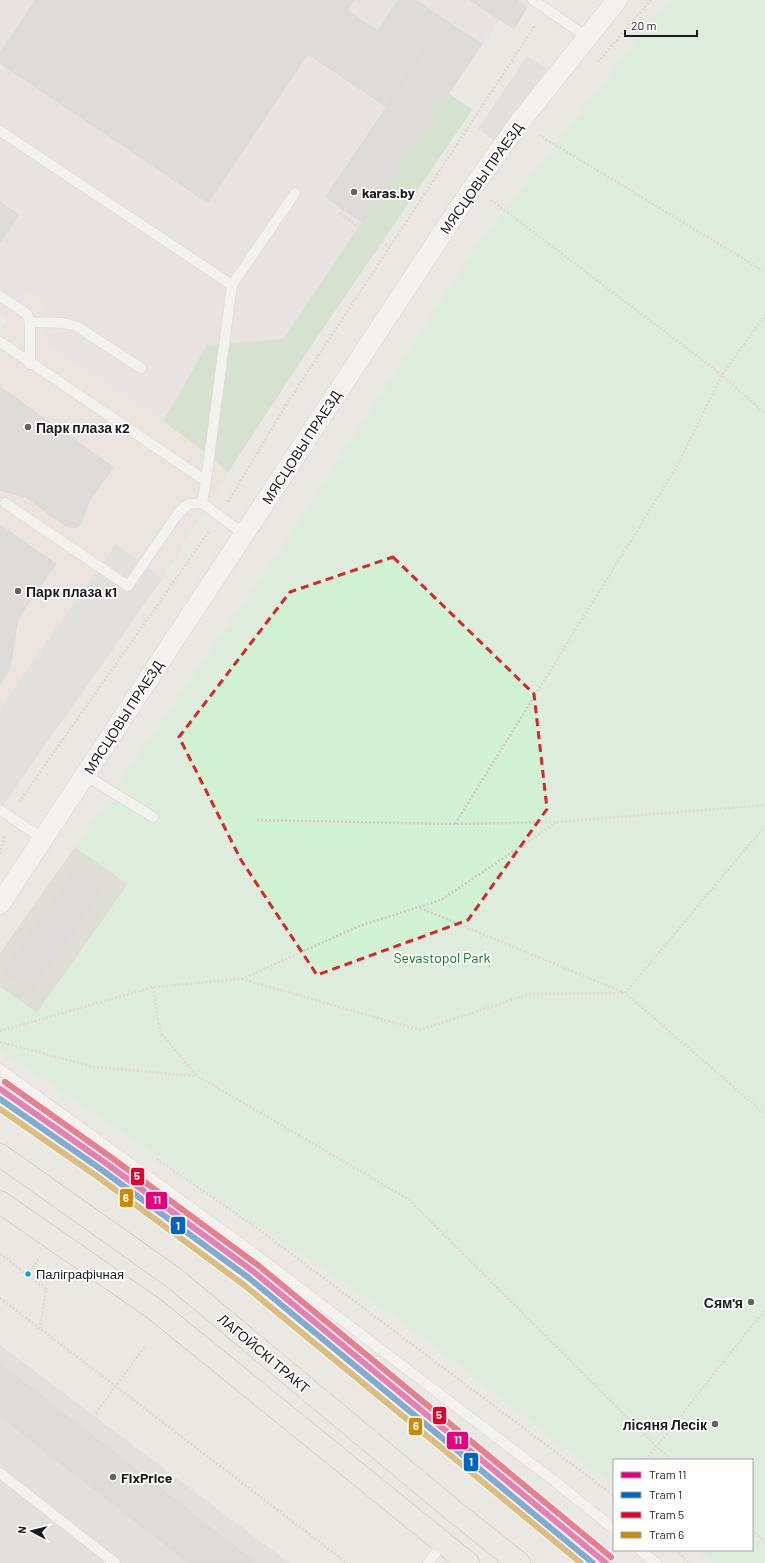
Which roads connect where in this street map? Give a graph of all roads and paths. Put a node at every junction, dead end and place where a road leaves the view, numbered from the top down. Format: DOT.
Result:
graph roads {
  1 [pos="533,0"];
  2 [pos="617,0"];
  3 [pos="546,9"];
  4 [pos="587,37"];
  5 [pos="519,123"];
  6 [pos="0,131"];
  7 [pos="471,190"];
  8 [pos="295,193"];
  9 [pos="343,209"];
  10 [pos="390,247"];
  11 [pos="765,272"];
  12 [pos="232,285"];
  13 [pos="0,296"];
  14 [pos="765,315"];
  15 [pos="30,322"];
  16 [pos="0,342"];
  17 [pos="30,364"];
  18 [pos="141,368"];
  19 [pos="722,375"];
  20 [pos="765,414"];
  21 [pos="206,481"];
  22 [pos="5,503"];
  23 [pos="202,503"];
  24 [pos="220,516"];
  25 [pos="244,534"];
  26 [pos="85,775"];
  27 [pos="765,805"];
  28 [pos="0,810"];
  29 [pos="10,816"];
  30 [pos="153,817"];
  31 [pos="257,820"];
  32 [pos="557,822"];
  33 [pos="456,824"];
  34 [pos="765,826"];
  35 [pos="43,839"];
  36 [pos="0,854"];
  37 [pos="0,904"];
  38 [pos="419,908"];
  39 [pos="242,979"];
  40 [pos="153,987"];
  41 [pos="625,993"];
  42 [pos="0,1031"];
  43 [pos="0,1042"];
  44 [pos="0,1069"];
  45 [pos="197,1076"];
  46 [pos="765,1114"];
  47 [pos="0,1155"];
  48 [pos="0,1202"];
  49 [pos="0,1254"];
  50 [pos="0,1298"];
  51 [pos="765,1309"];
  52 [pos="40,1329"];
  53 [pos="146,1345"];
  54 [pos="116,1387"];
  55 [pos="96,1413"];
  56 [pos="657,1447"];
  57 [pos="647,1459"];
  58 [pos="671,1459"];
  59 [pos="0,1473"];
  60 [pos="613,1528"];
  61 [pos="753,1531"];
  62 [pos="444,1542"];
  63 [pos="765,1542"];
  64 [pos="641,1551"];
  65 [pos="676,1551"];
  66 [pos="115,1563"];
  67 [pos="347,1563"];
  68 [pos="428,1563"];
  69 [pos="468,1563"];
  70 [pos="519,1563"];
  71 [pos="656,1563"];
  72 [pos="690,1563"];
  1 -- 3 [label="lane"];
  2 -- 4 [label="street, МЯСЦОВЫ ПРАЕЗД"];
  3 -- 4 [label="lane"];
  3 -- 10 [label="path"];
  4 -- 5 [label="street, МЯСЦОВЫ ПРАЕЗД"];
  5 -- 7 [label="street, МЯСЦОВЫ ПРАЕЗД"];
  5 -- 11 [label="path"];
  6 -- 12 [label="lane"];
  7 -- 19 [label="path"];
  7 -- 25 [label="street, МЯСЦОВЫ ПРАЕЗД"];
  8 -- 12 [label="lane"];
  9 -- 10 [label="path"];
  10 -- 24 [label="path"];
  12 -- 21 [label="lane"];
  13 -- 15 [label="lane"];
  14 -- 19 [label="path"];
  15 -- 17 [label="lane"];
  15 -- 18 [label="lane"];
  16 -- 17 [label="lane"];
  17 -- 21 [label="lane"];
  19 -- 20 [label="path"];
  19 -- 33 [label="path"];
  21 -- 23 [label="lane"];
  22 -- 23 [label="lane"];
  23 -- 24 [label="lane"];
  24 -- 25 [label="lane"];
  24 -- 29 [label="path"];
  25 -- 26 [label="street, МЯСЦОВЫ ПРАЕЗД"];
  26 -- 30 [label="lane"];
  26 -- 35 [label="street, МЯСЦОВЫ ПРАЕЗД"];
  27 -- 32 [label="path"];
  28 -- 29 [label="lane"];
  29 -- 35 [label="lane"];
  29 -- 36 [label="path"];
  31 -- 33 [label="path"];
  32 -- 33 [label="path"];
  32 -- 38 [label="path"];
  34 -- 41 [label="path"];
  35 -- 37 [label="street, МЯСЦОВЫ ПРАЕЗД"];
  38 -- 39 [label="path"];
  38 -- 41 [label="path"];
  39 -- 40 [label="path"];
  39 -- 41 [label="path"];
  40 -- 42 [label="path"];
  40 -- 45 [label="path"];
  41 -- 46 [label="path"];
  43 -- 45 [label="path"];
  44 -- 60 [label="lane"];
  45 -- 56 [label="path"];
  47 -- 70 [label="main road, ЛАГОЙСКІ ТРАКТ"];
  48 -- 62 [label="main road"];
  49 -- 52 [label="path"];
  50 -- 52 [label="path"];
  51 -- 56 [label="path"];
  52 -- 54 [label="path"];
  53 -- 54 [label="path"];
  54 -- 55 [label="path"];
  54 -- 67 [label="path"];
  56 -- 57 [label="path"];
  56 -- 58 [label="path"];
  59 -- 66 [label="lane"];
  61 -- 63 [label="path"];
  62 -- 68 [label="lane"];
  62 -- 69 [label="main road"];
  64 -- 71 [label="lane"];
  65 -- 72 [label="path"];
}
